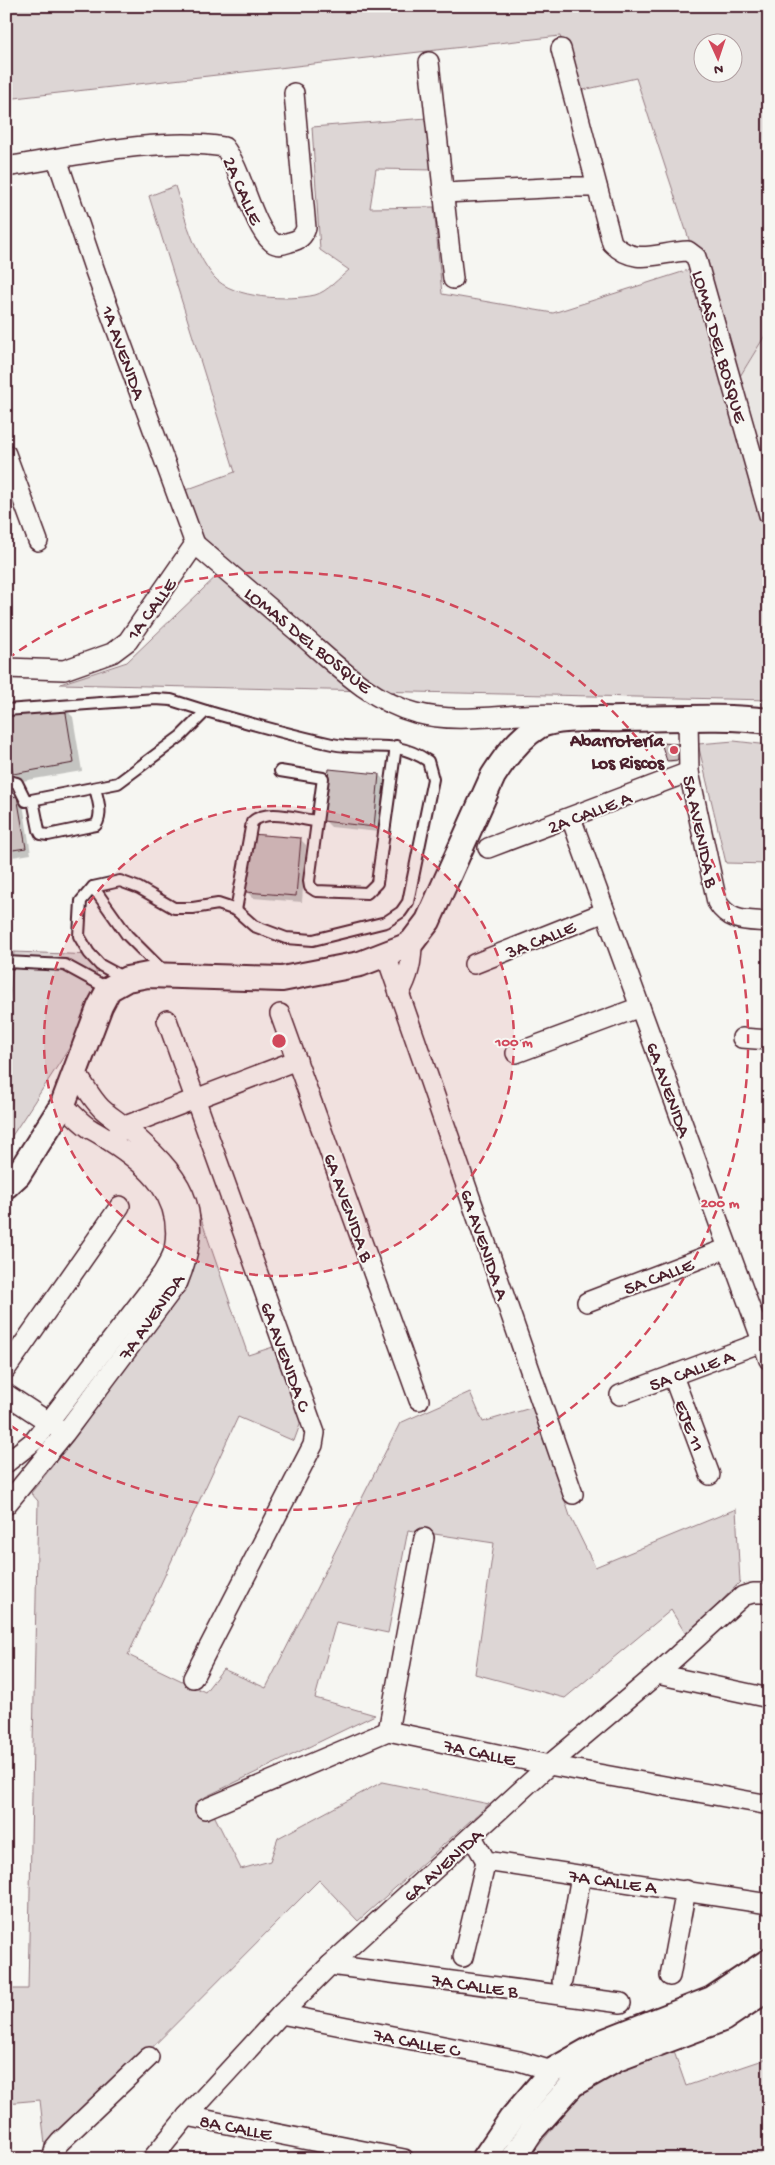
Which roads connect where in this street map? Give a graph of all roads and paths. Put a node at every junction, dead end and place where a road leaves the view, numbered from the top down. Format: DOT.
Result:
graph roads {
  1 [pos="561,49"];
  2 [pos="429,62"];
  3 [pos="294,93"];
  4 [pos="57,159"];
  5 [pos="6,167"];
  6 [pos="597,187"];
  7 [pos="444,193"];
  8 [pos="454,279"];
  9 [pos="6,454"];
  10 [pos="769,515"];
  11 [pos="38,541"];
  12 [pos="194,544"];
  13 [pos="6,668"];
  14 [pos="6,710"];
  15 [pos="206,711"];
  16 [pos="688,718"];
  17 [pos="612,720"];
  18 [pos="769,720"];
  19 [pos="396,746"];
  20 [pos="280,771"];
  21 [pos="689,772"];
  22 [pos="6,779"];
  23 [pos="96,788"];
  24 [pos="33,800"];
  25 [pos="571,818"];
  26 [pos="316,821"];
  27 [pos="488,848"];
  28 [pos="93,887"];
  29 [pos="236,910"];
  30 [pos="605,912"];
  31 [pos="769,922"];
  32 [pos="412,942"];
  33 [pos="386,955"];
  34 [pos="6,962"];
  35 [pos="474,964"];
  36 [pos="166,975"];
  37 [pos="118,984"];
  38 [pos="399,994"];
  39 [pos="640,1007"];
  40 [pos="280,1014"];
  41 [pos="167,1020"];
  42 [pos="742,1038"];
  43 [pos="769,1040"];
  44 [pos="516,1053"];
  45 [pos="297,1060"];
  46 [pos="76,1073"];
  47 [pos="194,1099"];
  48 [pos="63,1104"];
  49 [pos="125,1126"];
  50 [pos="109,1140"];
  51 [pos="6,1186"];
  52 [pos="120,1206"];
  53 [pos="728,1248"];
  54 [pos="587,1302"];
  55 [pos="129,1333"];
  56 [pos="762,1342"];
  57 [pos="769,1360"];
  58 [pos="6,1368"];
  59 [pos="673,1376"];
  60 [pos="6,1394"];
  61 [pos="620,1395"];
  62 [pos="419,1400"];
  63 [pos="49,1422"];
  64 [pos="65,1434"];
  65 [pos="6,1463"];
  66 [pos="710,1474"];
  67 [pos="573,1494"];
  68 [pos="6,1505"];
  69 [pos="424,1538"];
  70 [pos="761,1593"];
  71 [pos="657,1674"];
  72 [pos="193,1678"];
  73 [pos="769,1698"];
  74 [pos="388,1731"];
  75 [pos="549,1765"];
  76 [pos="769,1805"];
  77 [pos="205,1809"];
  78 [pos="472,1837"];
  79 [pos="486,1861"];
  80 [pos="581,1876"];
  81 [pos="686,1890"];
  82 [pos="769,1904"];
  83 [pos="463,1957"];
  84 [pos="768,1964"];
  85 [pos="330,1965"];
  86 [pos="670,1976"];
  87 [pos="562,1982"];
  88 [pos="769,1988"];
  89 [pos="620,2003"];
  90 [pos="281,2014"];
  91 [pos="149,2057"];
  92 [pos="552,2071"];
  93 [pos="186,2116"];
  94 [pos="52,2159"];
  95 [pos="152,2159"];
  96 [pos="404,2159"];
  97 [pos="484,2159"];
  98 [pos="513,2159"];
  1 -- 6 [label="street, LOMAS DEL BOSQUE"];
  2 -- 7 [label="street"];
  3 -- 4 [label="street, 2A CALLE"];
  4 -- 5 [label="street, 2A CALLE"];
  4 -- 12 [label="street, 1A AVENIDA"];
  6 -- 7 [label="street"];
  6 -- 10 [label="street, LOMAS DEL BOSQUE"];
  7 -- 8 [label="street"];
  9 -- 11 [label="street"];
  12 -- 13 [label="street, 1A CALLE"];
  12 -- 17 [label="street, LOMAS DEL BOSQUE"];
  14 -- 15 [label="lane"];
  15 -- 19 [label="lane"];
  15 -- 23 [label="lane"];
  16 -- 17 [label="street"];
  16 -- 18 [label="street"];
  16 -- 21 [label="street, 5A AVENIDA B"];
  17 -- 32 [label="street"];
  19 -- 26 [label="lane"];
  19 -- 29 [label="lane"];
  20 -- 26 [label="lane"];
  21 -- 25 [label="street, 2A CALLE A"];
  21 -- 31 [label="street, 5A AVENIDA B"];
  22 -- 24 [label="lane"];
  23 -- 24 [label="lane"];
  23 -- 24 [label="lane"];
  25 -- 27 [label="street, 2A CALLE A"];
  25 -- 30 [label="street, 6A AVENIDA"];
  26 -- 29 [label="lane"];
  28 -- 29 [label="lane"];
  28 -- 36 [label="lane"];
  28 -- 37 [label="lane"];
  30 -- 35 [label="street, 3A CALLE"];
  30 -- 39 [label="street, 6A AVENIDA"];
  32 -- 33 [label="street"];
  32 -- 38 [label="street"];
  33 -- 36 [label="street"];
  33 -- 38 [label="street, 6A AVENIDA A"];
  34 -- 37 [label="lane"];
  36 -- 37 [label="street"];
  37 -- 46 [label="street"];
  38 -- 67 [label="street, 6A AVENIDA A"];
  39 -- 44 [label="street"];
  39 -- 53 [label="street, 6A AVENIDA"];
  40 -- 45 [label="street, 6A AVENIDA B"];
  41 -- 47 [label="street, 6A AVENIDA C"];
  42 -- 43 [label="street"];
  45 -- 47 [label="street"];
  45 -- 62 [label="street, 6A AVENIDA B"];
  46 -- 48 [label="street"];
  46 -- 49 [label="street, 7A AVENIDA"];
  47 -- 49 [label="street"];
  47 -- 72 [label="street, 6A AVENIDA C"];
  48 -- 50 [label="street, 7A AVENIDA"];
  48 -- 51 [label="street"];
  49 -- 50 [label="street"];
  49 -- 55 [label="street, 7A AVENIDA"];
  50 -- 55 [label="street, 7A AVENIDA"];
  52 -- 58 [label="street"];
  53 -- 54 [label="street, 5A CALLE"];
  53 -- 56 [label="street, 6A AVENIDA"];
  55 -- 63 [label="street, 7A AVENIDA"];
  55 -- 64 [label="street, 7A AVENIDA"];
  56 -- 57 [label="street, 6A AVENIDA"];
  56 -- 59 [label="street, 5A CALLE A"];
  59 -- 61 [label="street, 5A CALLE A"];
  59 -- 66 [label="street, EJE 11"];
  60 -- 63 [label="street"];
  63 -- 64 [label="street"];
  63 -- 65 [label="street, 7A AVENIDA"];
  64 -- 68 [label="street, 7A AVENIDA"];
  69 -- 74 [label="street"];
  70 -- 71 [label="street, 6A AVENIDA"];
  71 -- 73 [label="street"];
  71 -- 75 [label="street, 6A AVENIDA"];
  74 -- 75 [label="street, 7A CALLE"];
  74 -- 77 [label="street"];
  75 -- 76 [label="street, 7A CALLE"];
  75 -- 78 [label="street, 6A AVENIDA"];
  78 -- 79 [label="street"];
  78 -- 85 [label="street, 6A AVENIDA"];
  79 -- 80 [label="street, 7A CALLE A"];
  79 -- 83 [label="street"];
  80 -- 81 [label="street, 7A CALLE A"];
  80 -- 87 [label="street"];
  81 -- 82 [label="street, 7A CALLE A"];
  81 -- 86 [label="street"];
  84 -- 92 [label="street"];
  85 -- 89 [label="street, 7A CALLE B"];
  85 -- 90 [label="street, 6A AVENIDA"];
  88 -- 98 [label="street"];
  90 -- 92 [label="street, 7A CALLE C"];
  90 -- 93 [label="street, 6A AVENIDA"];
  91 -- 94 [label="street"];
  92 -- 97 [label="street"];
  93 -- 95 [label="street, 6A AVENIDA"];
  93 -- 96 [label="street, 8A CALLE"];
}
